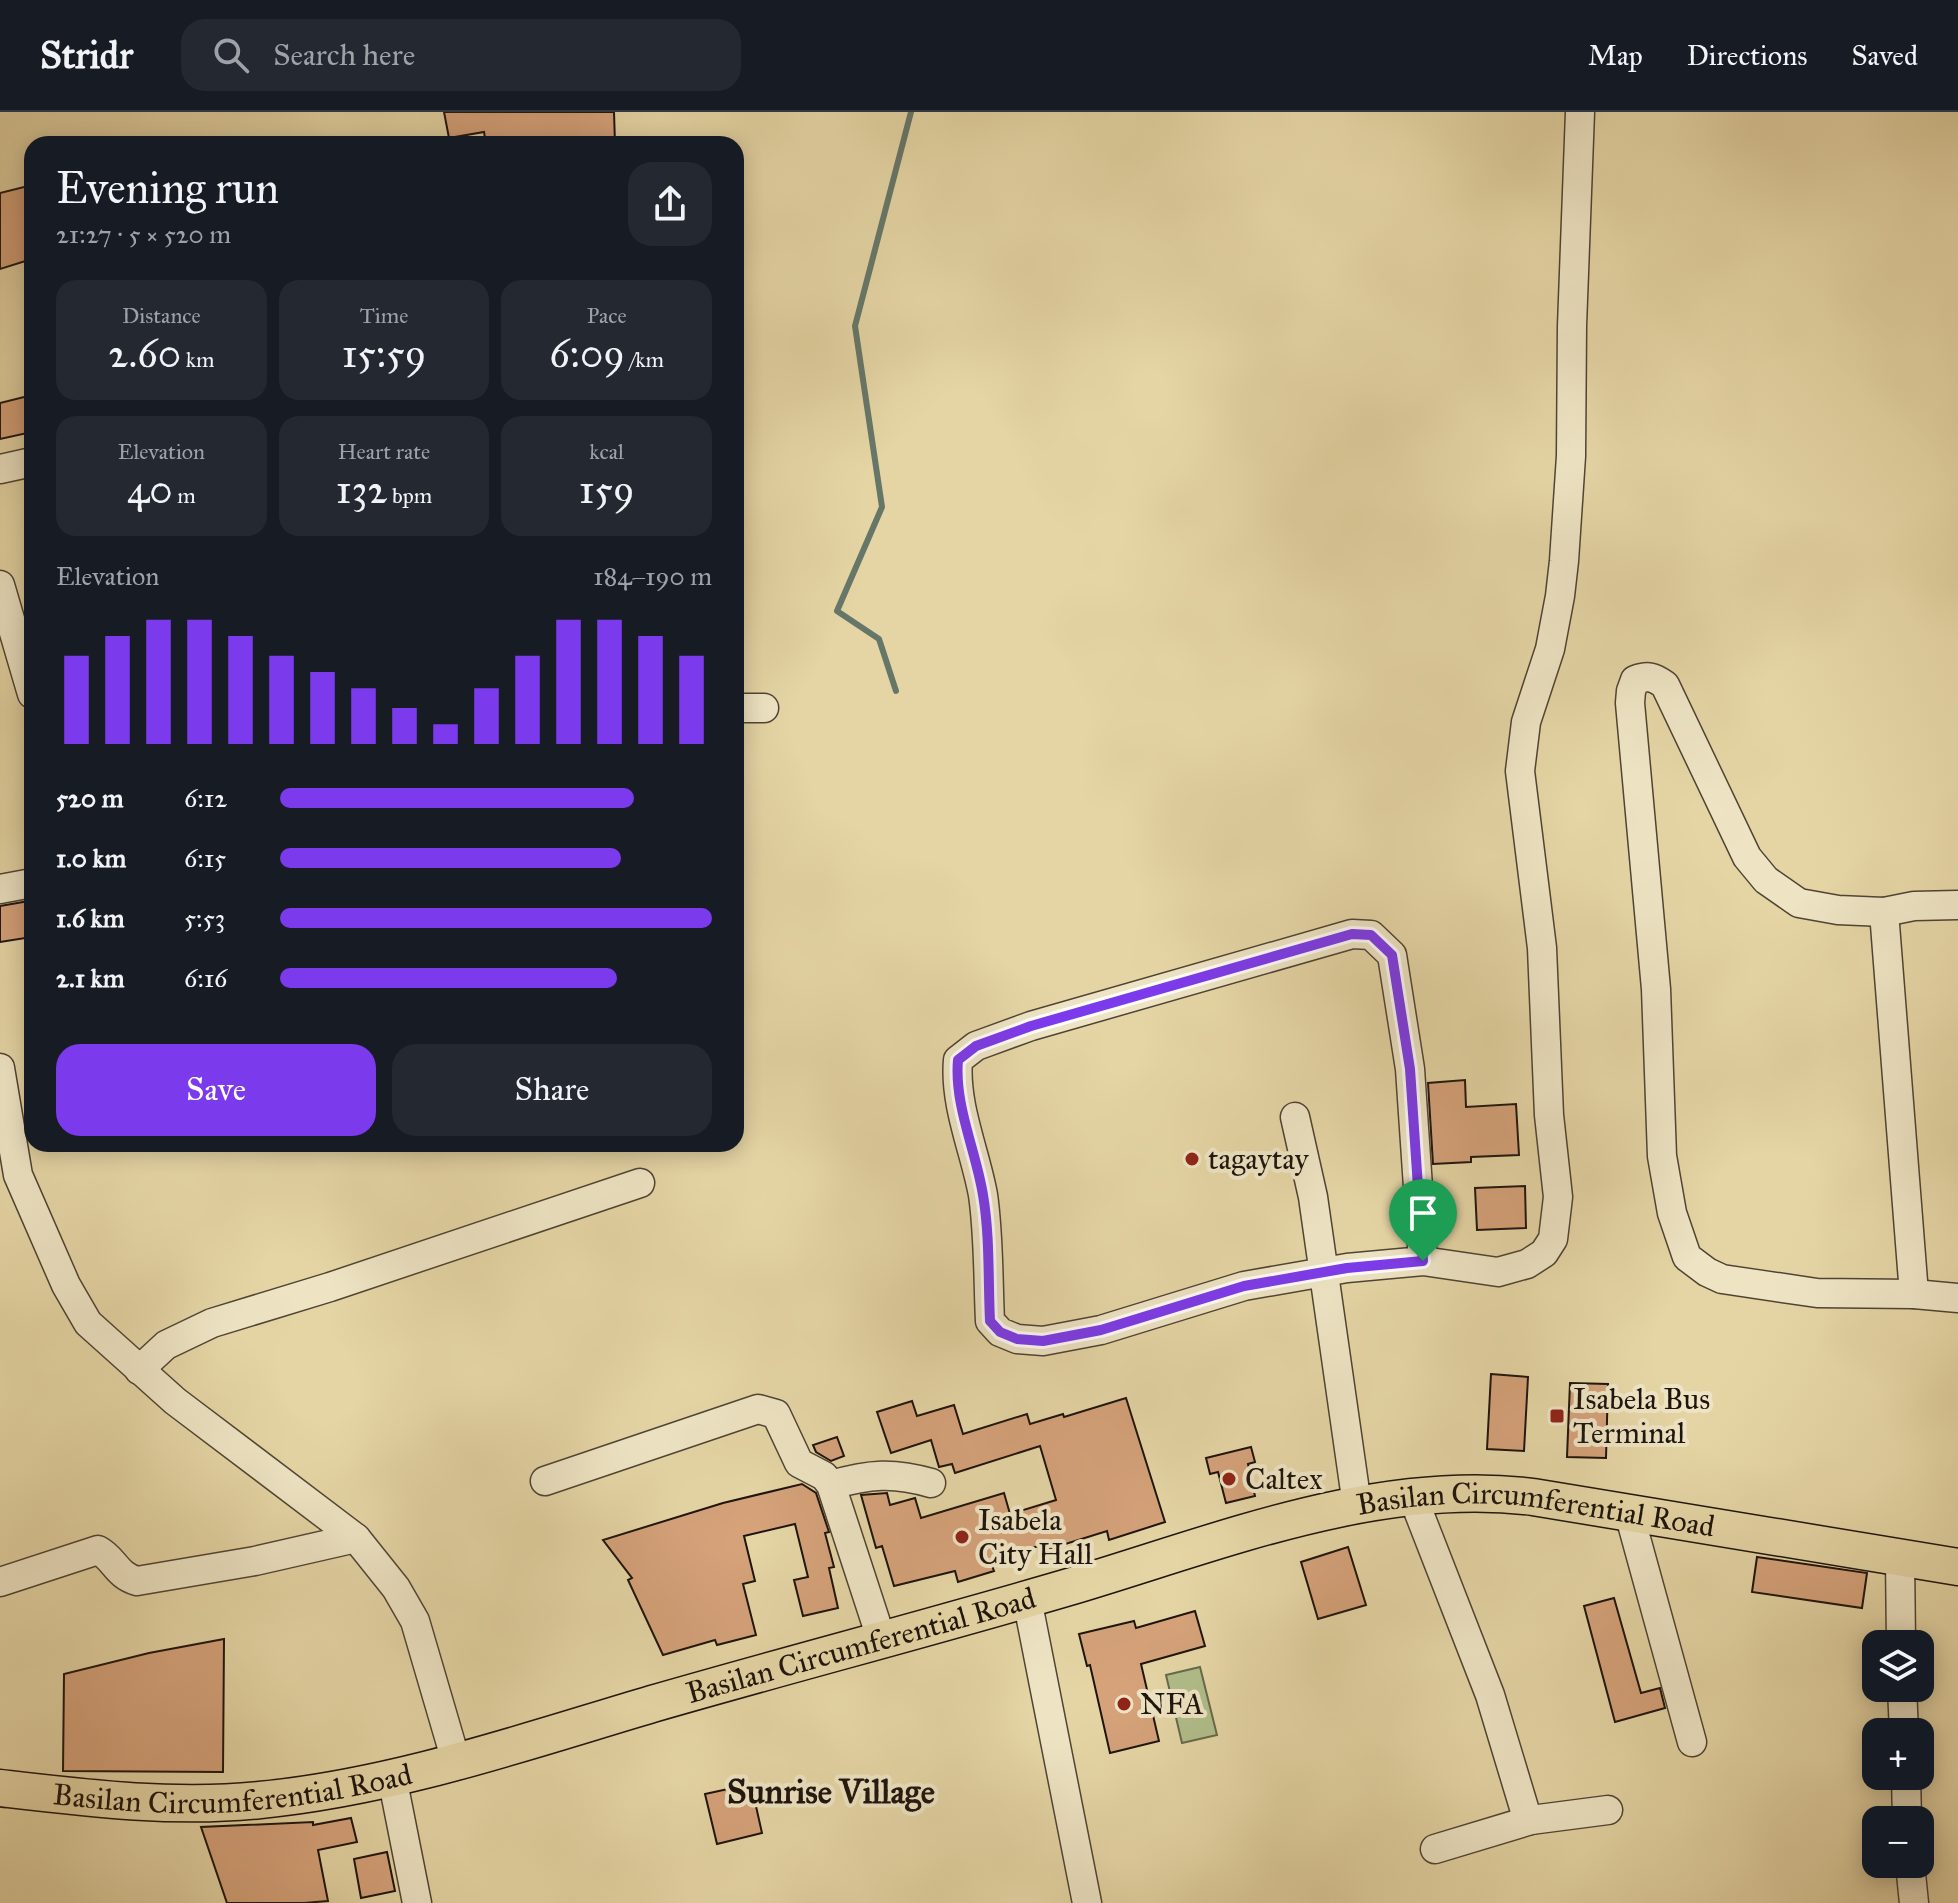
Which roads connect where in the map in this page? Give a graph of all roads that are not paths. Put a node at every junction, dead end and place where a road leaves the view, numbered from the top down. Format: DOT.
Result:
graph roads {
  1 [pos="1580,112"];
  2 [pos="24,464"];
  3 [pos="0,469"];
  4 [pos="0,585"];
  5 [pos="24,667"];
  6 [pos="24,884"];
  7 [pos="0,889"];
  8 [pos="1958,905"];
  9 [pos="1884,912"];
  10 [pos="0,1068"];
  11 [pos="1295,1117"];
  12 [pos="640,1183"];
  13 [pos="1423,1261"];
  14 [pos="1324,1273"];
  15 [pos="1914,1294"];
  16 [pos="1958,1298"];
  17 [pos="139,1370"];
  18 [pos="545,1481"];
  19 [pos="931,1483"];
  20 [pos="831,1485"];
  21 [pos="1412,1495"];
  22 [pos="1357,1505"];
  23 [pos="1629,1513"];
  24 [pos="356,1538"];
  25 [pos="1900,1557"];
  26 [pos="1958,1567"];
  27 [pos="0,1582"];
  28 [pos="1027,1599"];
  29 [pos="1901,1630"];
  30 [pos="881,1638"];
  31 [pos="1692,1742"];
  32 [pos="456,1761"];
  33 [pos="392,1777"];
  34 [pos="0,1788"];
  35 [pos="1608,1810"];
  36 [pos="1531,1820"];
  37 [pos="1435,1849"];
  38 [pos="1911,1878"];
  39 [pos="417,1903"];
  40 [pos="1087,1903"];
  41 [pos="1914,1903"];
  1 -- 13 [label="street"];
  2 -- 3 [label="street"];
  4 -- 5 [label="street"];
  6 -- 7 [label="street"];
  8 -- 9 [label="street"];
  9 -- 15 [label="street"];
  9 -- 15 [label="street"];
  10 -- 17 [label="street"];
  11 -- 14 [label="street"];
  12 -- 17 [label="street"];
  13 -- 14 [label="street"];
  13 -- 14 [label="street"];
  14 -- 22 [label="street"];
  15 -- 16 [label="street"];
  17 -- 24 [label="street"];
  18 -- 20 [label="street"];
  19 -- 20 [label="street"];
  20 -- 30 [label="street"];
  21 -- 22 [label="main road, Basilan Circumferential Road"];
  21 -- 23 [label="main road, Basilan Circumferential Road"];
  21 -- 36 [label="street"];
  22 -- 28 [label="main road, Basilan Circumferential Road"];
  23 -- 25 [label="main road, Basilan Circumferential Road"];
  23 -- 31 [label="street"];
  24 -- 27 [label="street"];
  24 -- 32 [label="street"];
  25 -- 26 [label="main road, Basilan Circumferential Road"];
  25 -- 29 [label="street"];
  28 -- 30 [label="main road, Basilan Circumferential Road"];
  28 -- 40 [label="street"];
  30 -- 32 [label="main road, Basilan Circumferential Road"];
  32 -- 33 [label="main road, Basilan Circumferential Road"];
  33 -- 34 [label="main road, Basilan Circumferential Road"];
  33 -- 39 [label="street"];
  35 -- 36 [label="street"];
  36 -- 37 [label="street"];
  38 -- 41 [label="street"];
}
